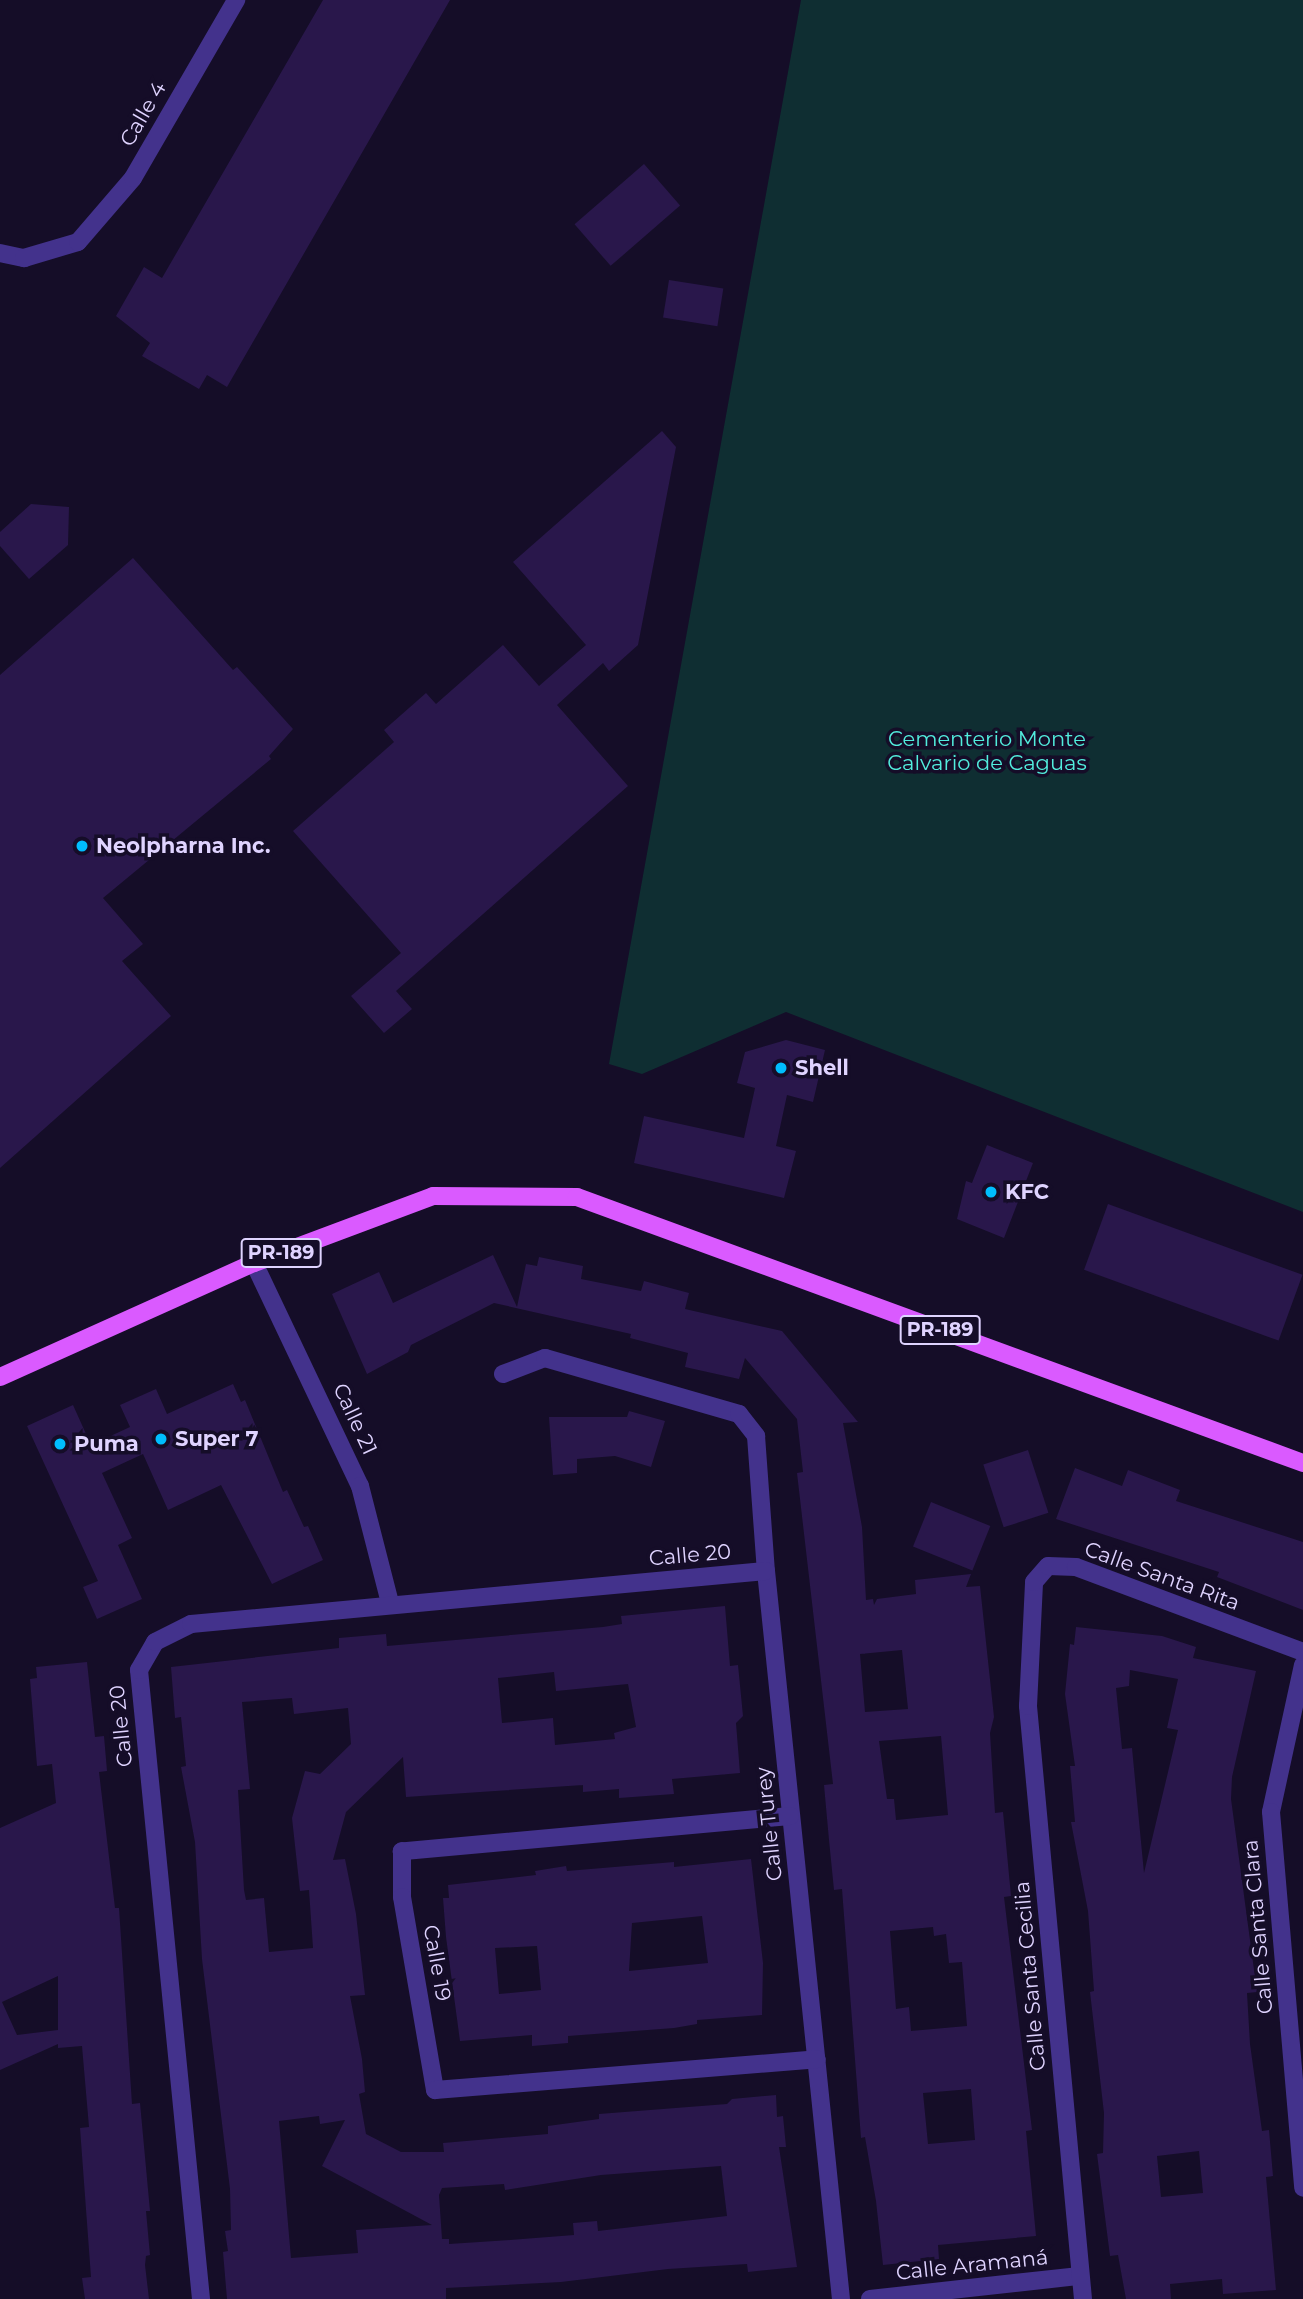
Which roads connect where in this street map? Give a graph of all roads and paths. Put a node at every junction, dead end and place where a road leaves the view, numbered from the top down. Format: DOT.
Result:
graph roads {
  1 [pos="236,0"];
  2 [pos="0,253"];
  3 [pos="254,1263"];
  4 [pos="503,1374"];
  5 [pos="0,1377"];
  6 [pos="1303,1463"];
  7 [pos="766,1571"];
  8 [pos="390,1603"];
  9 [pos="1031,1649"];
  10 [pos="1303,1652"];
  11 [pos="1303,1665"];
  12 [pos="790,1816"];
  13 [pos="817,2059"];
  14 [pos="1303,2188"];
  15 [pos="1080,2276"];
  16 [pos="201,2299"];
  17 [pos="841,2299"];
  18 [pos="870,2299"];
  19 [pos="1083,2299"];
  1 -- 2 [label="street, Calle 4"];
  3 -- 5 [label="main road, PR-189"];
  3 -- 6 [label="main road, PR-189"];
  3 -- 8 [label="street, Calle 21"];
  4 -- 7 [label="street, Calle Turey"];
  7 -- 8 [label="street, Calle 20"];
  7 -- 12 [label="street, Calle Turey"];
  8 -- 16 [label="street, Calle 20"];
  9 -- 10 [label="street, Calle Santa Rita"];
  9 -- 15 [label="street, Calle Santa Cecilia"];
  11 -- 14 [label="street, Calle Santa Clara"];
  12 -- 13 [label="street, Calle Turey"];
  12 -- 13 [label="street, Calle 19"];
  13 -- 17 [label="street, Calle Turey"];
  15 -- 18 [label="street, Calle Aramaná"];
  15 -- 19 [label="street, Calle Santa Cecilia"];
}
